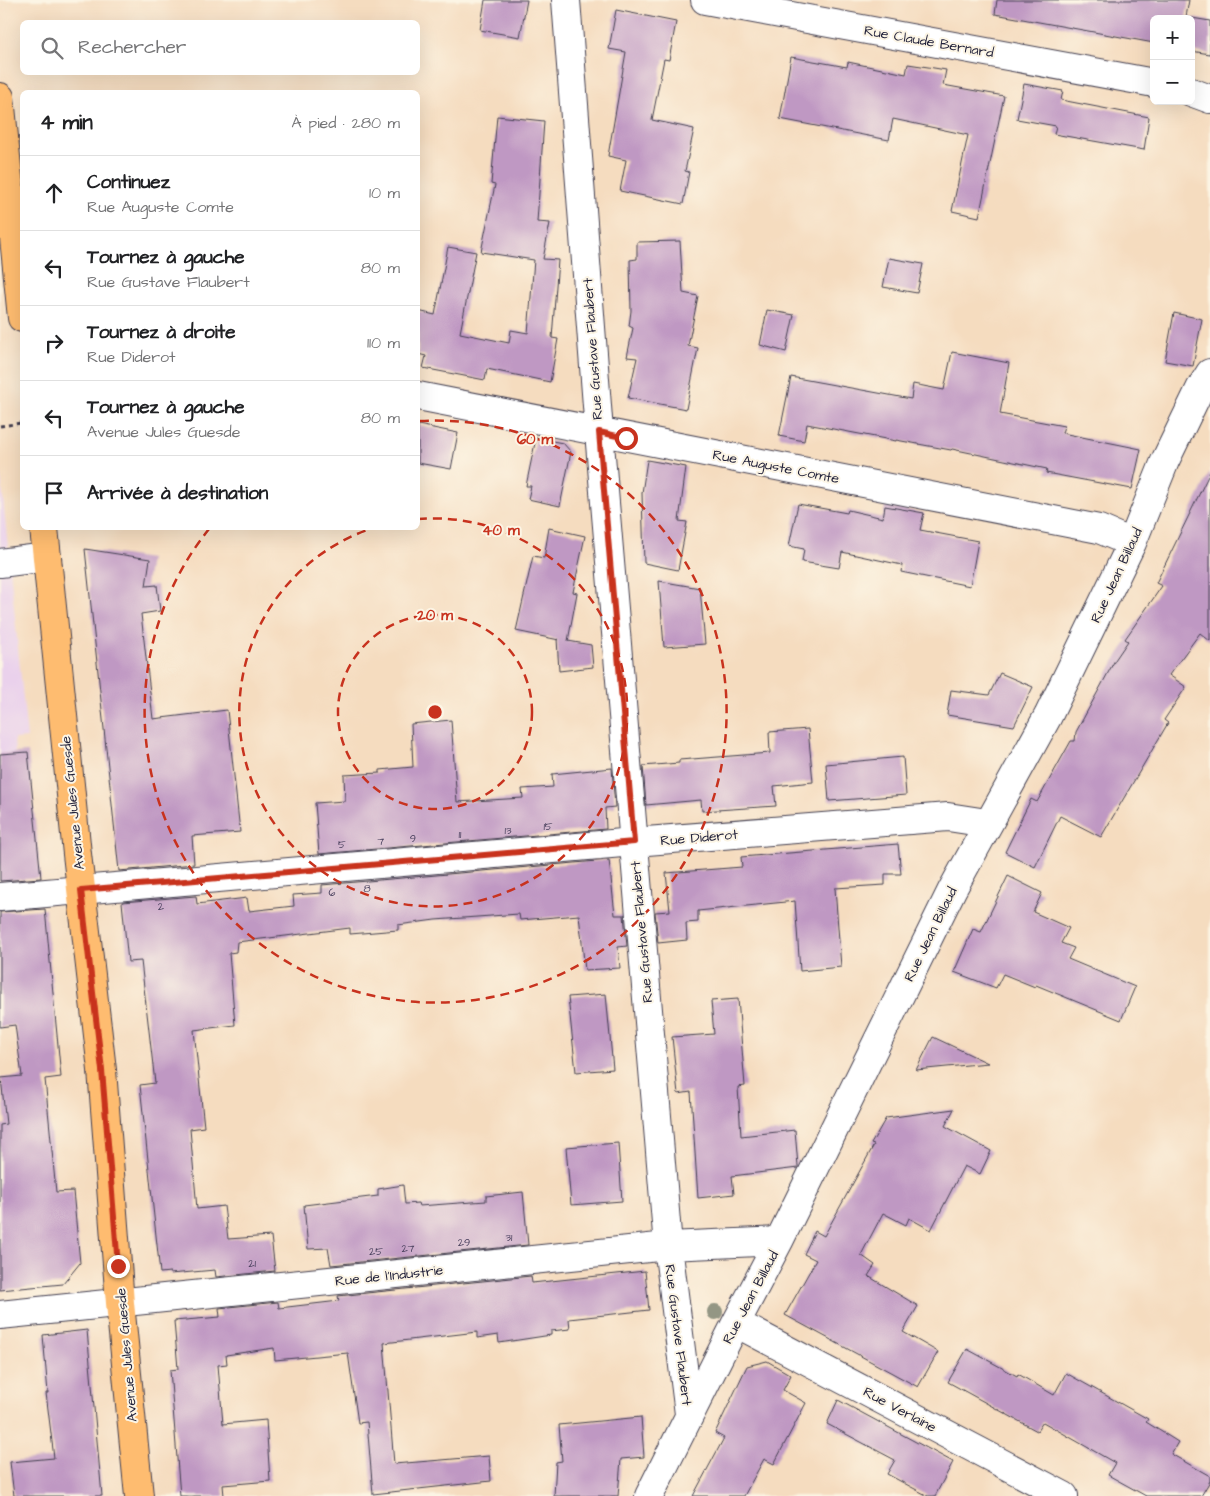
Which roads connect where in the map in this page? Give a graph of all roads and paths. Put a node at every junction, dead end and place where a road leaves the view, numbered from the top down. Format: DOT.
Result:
graph roads {
  1 [pos="566,0"];
  2 [pos="705,0"];
  3 [pos="1150,82"];
  4 [pos="1210,89"];
  5 [pos="1195,91"];
  6 [pos="1195,93"];
  7 [pos="0,97"];
  8 [pos="1210,99"];
  9 [pos="20,298"];
  10 [pos="1210,373"];
  11 [pos="420,396"];
  12 [pos="20,423"];
  13 [pos="0,426"];
  14 [pos="599,432"];
  15 [pos="44,530"];
  16 [pos="1132,543"];
  17 [pos="46,558"];
  18 [pos="0,563"];
  19 [pos="987,823"];
  20 [pos="634,842"];
  21 [pos="81,890"];
  22 [pos="0,897"];
  23 [pos="779,1241"];
  24 [pos="668,1246"];
  25 [pos="120,1303"];
  26 [pos="0,1315"];
  27 [pos="736,1323"];
  28 [pos="689,1414"];
  29 [pos="139,1496"];
  30 [pos="650,1496"];
  31 [pos="1064,1496"];
  1 -- 14 [label="street, Rue Gustave Flaubert"];
  2 -- 3 [label="street, Rue Claude Bernard"];
  4 -- 5 [label="street"];
  6 -- 8 [label="street"];
  7 -- 9 [label="main road"];
  10 -- 16 [label="street, Rue Jean Billaud"];
  11 -- 14 [label="street, Rue Auguste Comte"];
  12 -- 13 [label="path"];
  14 -- 16 [label="street, Rue Auguste Comte"];
  14 -- 20 [label="street, Rue Gustave Flaubert"];
  15 -- 17 [label="main road, Avenue Jules Guesde"];
  16 -- 19 [label="street, Rue Jean Billaud"];
  17 -- 18 [label="street"];
  17 -- 21 [label="main road, Avenue Jules Guesde"];
  19 -- 20 [label="street, Rue Diderot"];
  19 -- 23 [label="street, Rue Jean Billaud"];
  20 -- 21 [label="street, Rue Diderot"];
  20 -- 24 [label="street, Rue Gustave Flaubert"];
  21 -- 22 [label="street, Rue Diderot"];
  21 -- 25 [label="main road, Avenue Jules Guesde"];
  23 -- 24 [label="street, Rue de l'Industrie"];
  23 -- 27 [label="street, Rue Jean Billaud"];
  24 -- 25 [label="street, Rue de l'Industrie"];
  24 -- 28 [label="street, Rue Gustave Flaubert"];
  25 -- 26 [label="street, Rue de l'Industrie"];
  25 -- 29 [label="main road, Avenue Jules Guesde"];
  27 -- 28 [label="street, Rue Jean Billaud"];
  27 -- 31 [label="street, Rue Verlaine"];
  28 -- 30 [label="street, Rue Jean Billaud"];
}
